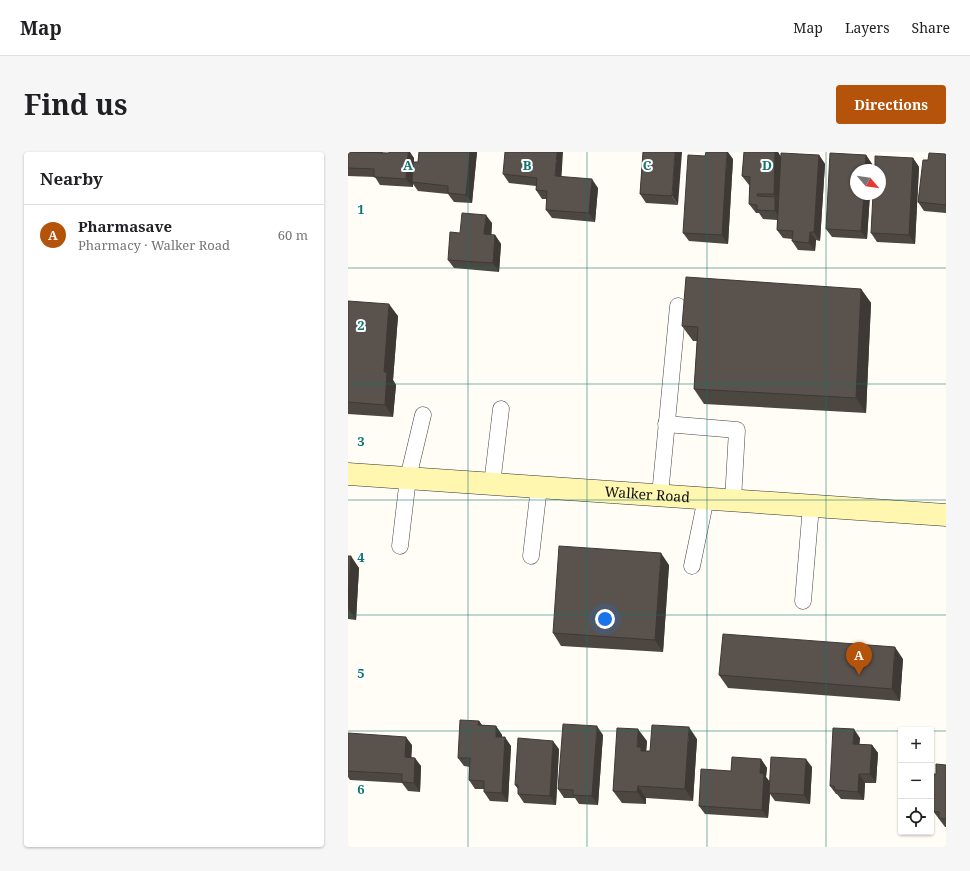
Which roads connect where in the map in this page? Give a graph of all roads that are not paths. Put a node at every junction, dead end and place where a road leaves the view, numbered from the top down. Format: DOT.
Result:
graph roads {
  1 [pos="678,306"];
  2 [pos="501,409"];
  3 [pos="423,415"];
  4 [pos="666,424"];
  5 [pos="348,475"];
  6 [pos="408,478"];
  7 [pos="492,484"];
  8 [pos="539,487"];
  9 [pos="660,495"];
  10 [pos="706,498"];
  11 [pos="733,500"];
  12 [pos="810,506"];
  13 [pos="946,515"];
  14 [pos="400,546"];
  15 [pos="532,556"];
  16 [pos="692,566"];
  17 [pos="803,601"];
  1 -- 4 [label="lane"];
  2 -- 7 [label="lane"];
  3 -- 6 [label="lane"];
  4 -- 9 [label="lane"];
  4 -- 11 [label="lane"];
  5 -- 6 [label="main road, Walker Road"];
  6 -- 7 [label="main road, Walker Road"];
  6 -- 14 [label="lane"];
  7 -- 8 [label="main road, Walker Road"];
  8 -- 9 [label="main road, Walker Road"];
  8 -- 15 [label="lane"];
  9 -- 10 [label="main road, Walker Road"];
  10 -- 11 [label="main road, Walker Road"];
  10 -- 16 [label="lane"];
  11 -- 12 [label="main road, Walker Road"];
  12 -- 13 [label="main road, Walker Road"];
  12 -- 17 [label="lane"];
}
